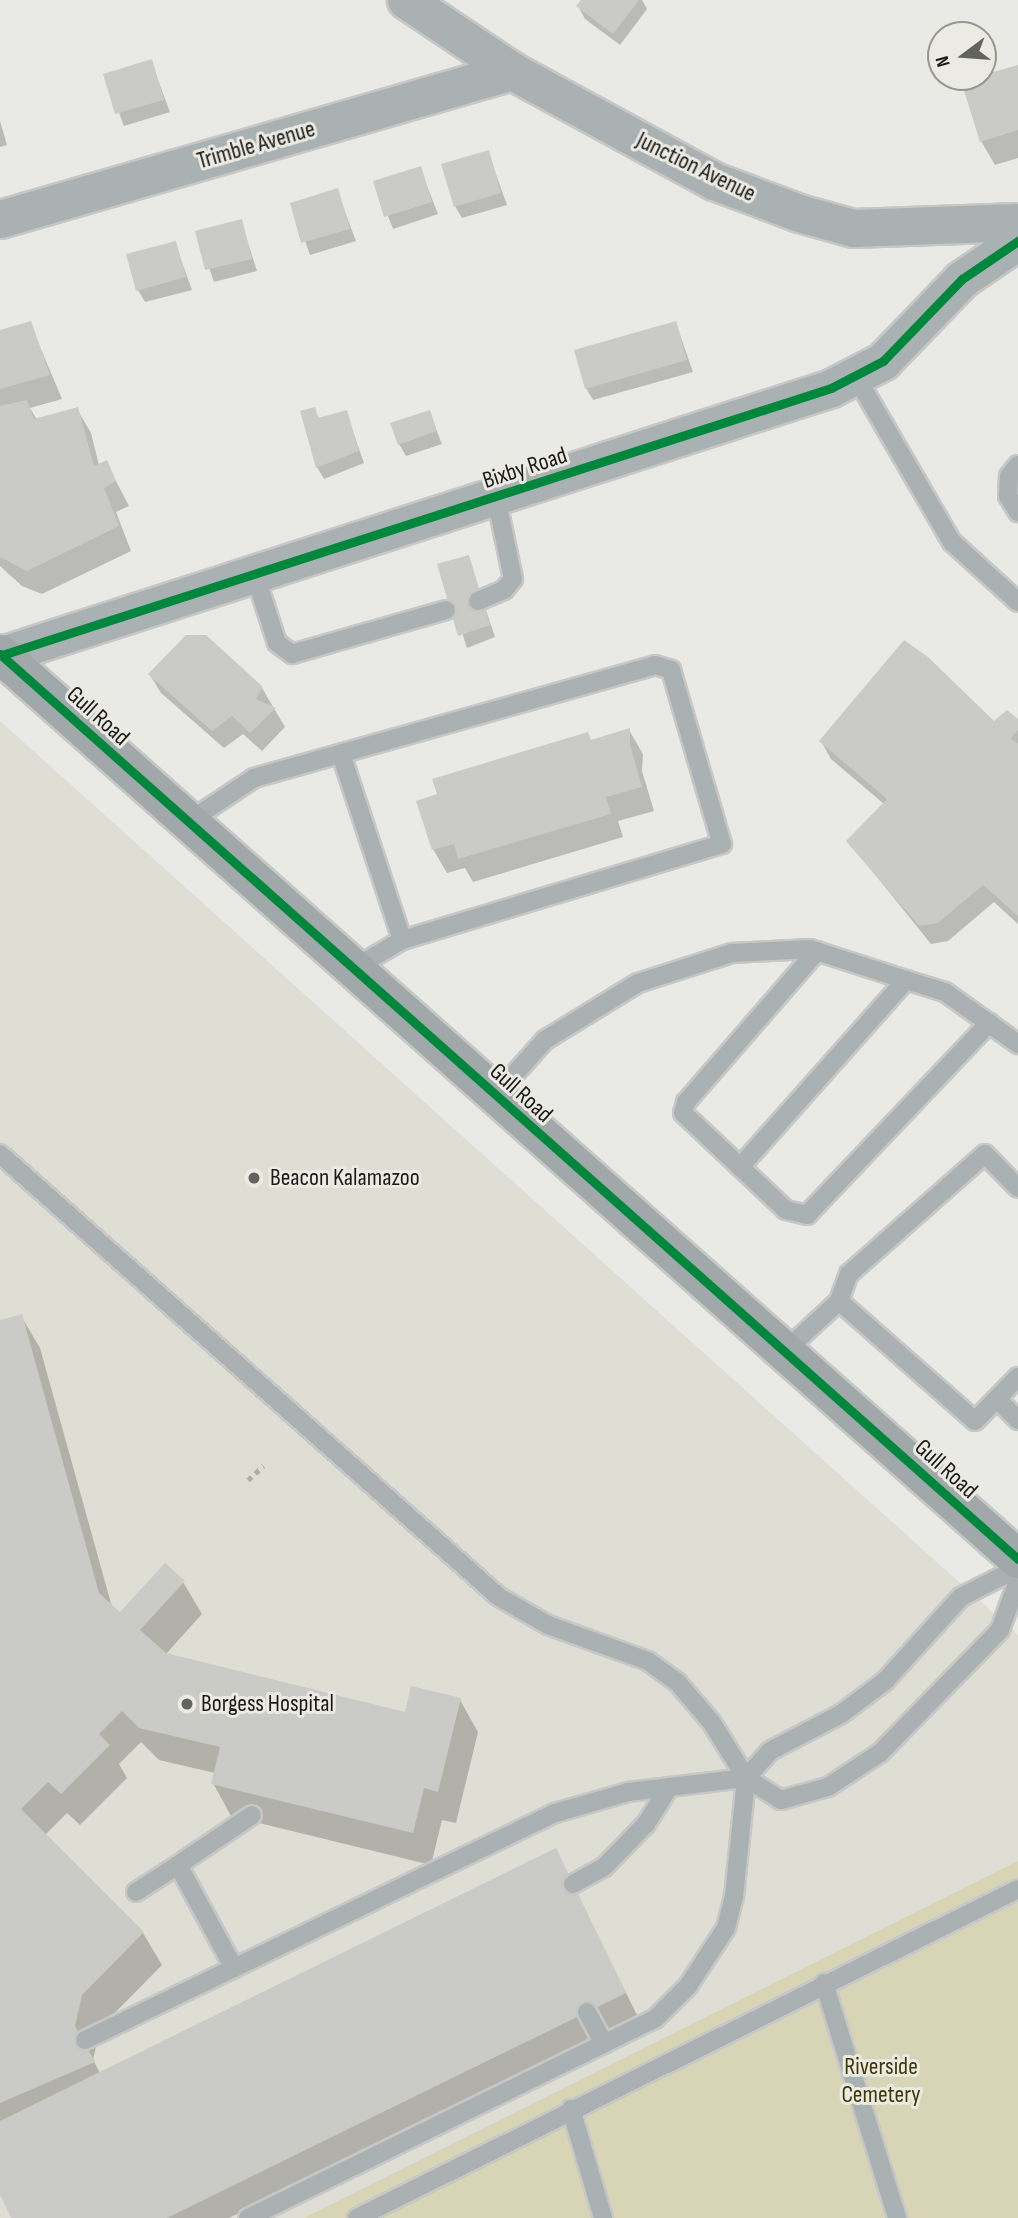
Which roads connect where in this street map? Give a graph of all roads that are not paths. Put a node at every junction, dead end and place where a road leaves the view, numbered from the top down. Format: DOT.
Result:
graph roads {
  1 [pos="406,0"];
  2 [pos="512,71"];
  3 [pos="0,219"];
  4 [pos="1018,222"];
  5 [pos="1018,241"];
  6 [pos="856,375"];
  7 [pos="1018,465"];
  8 [pos="496,497"];
  9 [pos="1018,512"];
  10 [pos="255,575"];
  11 [pos="1017,600"];
  12 [pos="478,601"];
  13 [pos="446,610"];
  14 [pos="1,655"];
  15 [pos="341,754"];
  16 [pos="188,822"];
  17 [pos="402,940"];
  18 [pos="817,951"];
  19 [pos="353,969"];
  20 [pos="906,979"];
  21 [pos="989,1023"];
  22 [pos="1018,1044"];
  23 [pos="495,1096"];
  24 [pos="0,1154"];
  25 [pos="740,1167"];
  26 [pos="1018,1188"];
  27 [pos="839,1301"];
  28 [pos="784,1352"];
  29 [pos="1018,1377"];
  30 [pos="997,1399"];
  31 [pos="1018,1420"];
  32 [pos="1018,1559"];
  33 [pos="1018,1568"];
  34 [pos="1018,1581"];
  35 [pos="746,1777"];
  36 [pos="669,1787"];
  37 [pos="252,1815"];
  38 [pos="178,1865"];
  39 [pos="573,1884"];
  40 [pos="1018,1889"];
  41 [pos="136,1892"];
  42 [pos="234,1968"];
  43 [pos="824,1983"];
  44 [pos="587,2012"];
  45 [pos="85,2040"];
  46 [pos="604,2044"];
  47 [pos="570,2109"];
  48 [pos="248,2218"];
  49 [pos="357,2218"];
  50 [pos="603,2218"];
  51 [pos="897,2218"];
  1 -- 2 [label="street, Junction Avenue"];
  2 -- 3 [label="street, Trimble Avenue"];
  2 -- 4 [label="street, Junction Avenue"];
  5 -- 6 [label="street, Bixby Road"];
  6 -- 8 [label="street, Bixby Road"];
  6 -- 11 [label="lane"];
  7 -- 9 [label="lane"];
  8 -- 10 [label="street, Bixby Road"];
  8 -- 12 [label="lane"];
  10 -- 13 [label="lane"];
  10 -- 14 [label="street, Bixby Road"];
  14 -- 16 [label="main road, Gull Road"];
  15 -- 16 [label="lane"];
  15 -- 17 [label="lane"];
  15 -- 17 [label="lane"];
  16 -- 19 [label="main road, Gull Road"];
  17 -- 19 [label="lane"];
  18 -- 20 [label="lane"];
  18 -- 23 [label="lane"];
  18 -- 25 [label="lane"];
  19 -- 23 [label="main road, Gull Road"];
  20 -- 21 [label="lane"];
  20 -- 25 [label="lane"];
  21 -- 22 [label="lane"];
  21 -- 25 [label="lane"];
  23 -- 28 [label="main road, Gull Road"];
  24 -- 35 [label="lane"];
  26 -- 27 [label="lane"];
  27 -- 28 [label="lane"];
  27 -- 30 [label="lane"];
  28 -- 32 [label="main road, Gull Road"];
  29 -- 30 [label="lane"];
  30 -- 31 [label="lane"];
  33 -- 35 [label="lane"];
  34 -- 35 [label="lane"];
  35 -- 36 [label="lane"];
  35 -- 46 [label="lane"];
  36 -- 39 [label="lane"];
  36 -- 42 [label="lane"];
  37 -- 38 [label="lane"];
  38 -- 41 [label="lane"];
  38 -- 42 [label="lane"];
  40 -- 43 [label="lane"];
  42 -- 45 [label="lane"];
  43 -- 47 [label="lane"];
  43 -- 51 [label="lane"];
  44 -- 46 [label="lane"];
  46 -- 48 [label="lane"];
  47 -- 49 [label="lane"];
  47 -- 50 [label="lane"];
}
